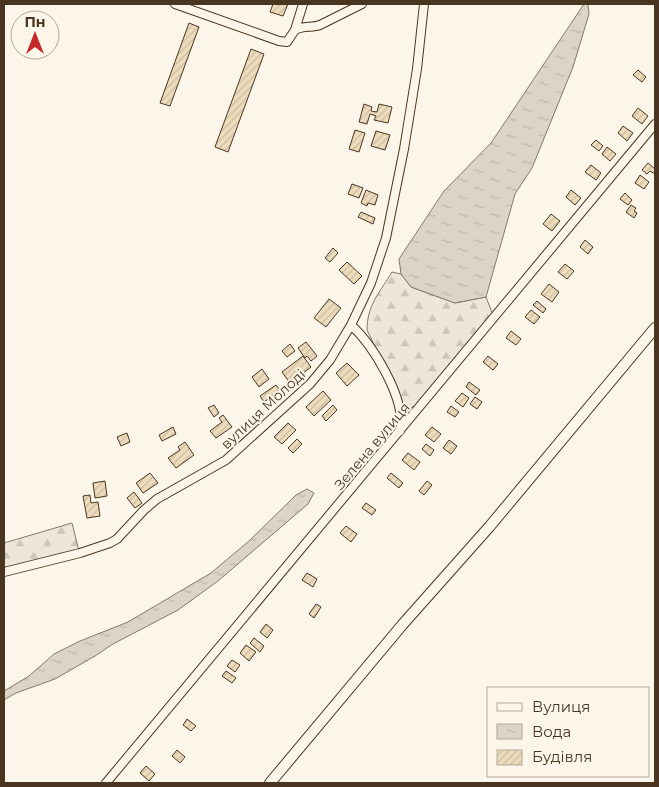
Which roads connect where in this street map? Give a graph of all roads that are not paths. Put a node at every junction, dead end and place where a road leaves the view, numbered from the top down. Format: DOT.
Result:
graph roads {
  1 [pos="174,4"];
  2 [pos="303,4"];
  3 [pos="362,4"];
  4 [pos="424,4"];
  5 [pos="294,30"];
  6 [pos="655,124"];
  7 [pos="351,325"];
  8 [pos="655,328"];
  9 [pos="400,432"];
  10 [pos="4,572"];
  11 [pos="106,783"];
  12 [pos="270,783"];
  1 -- 5 [label="street"];
  2 -- 5 [label="street"];
  3 -- 5 [label="street"];
  4 -- 7 [label="street, вулиця Молоді"];
  6 -- 9 [label="street, Зелена вулиця"];
  7 -- 9 [label="street"];
  7 -- 10 [label="street, вулиця Молоді"];
  8 -- 12 [label="street"];
  9 -- 11 [label="street, Зелена вулиця"];
}
